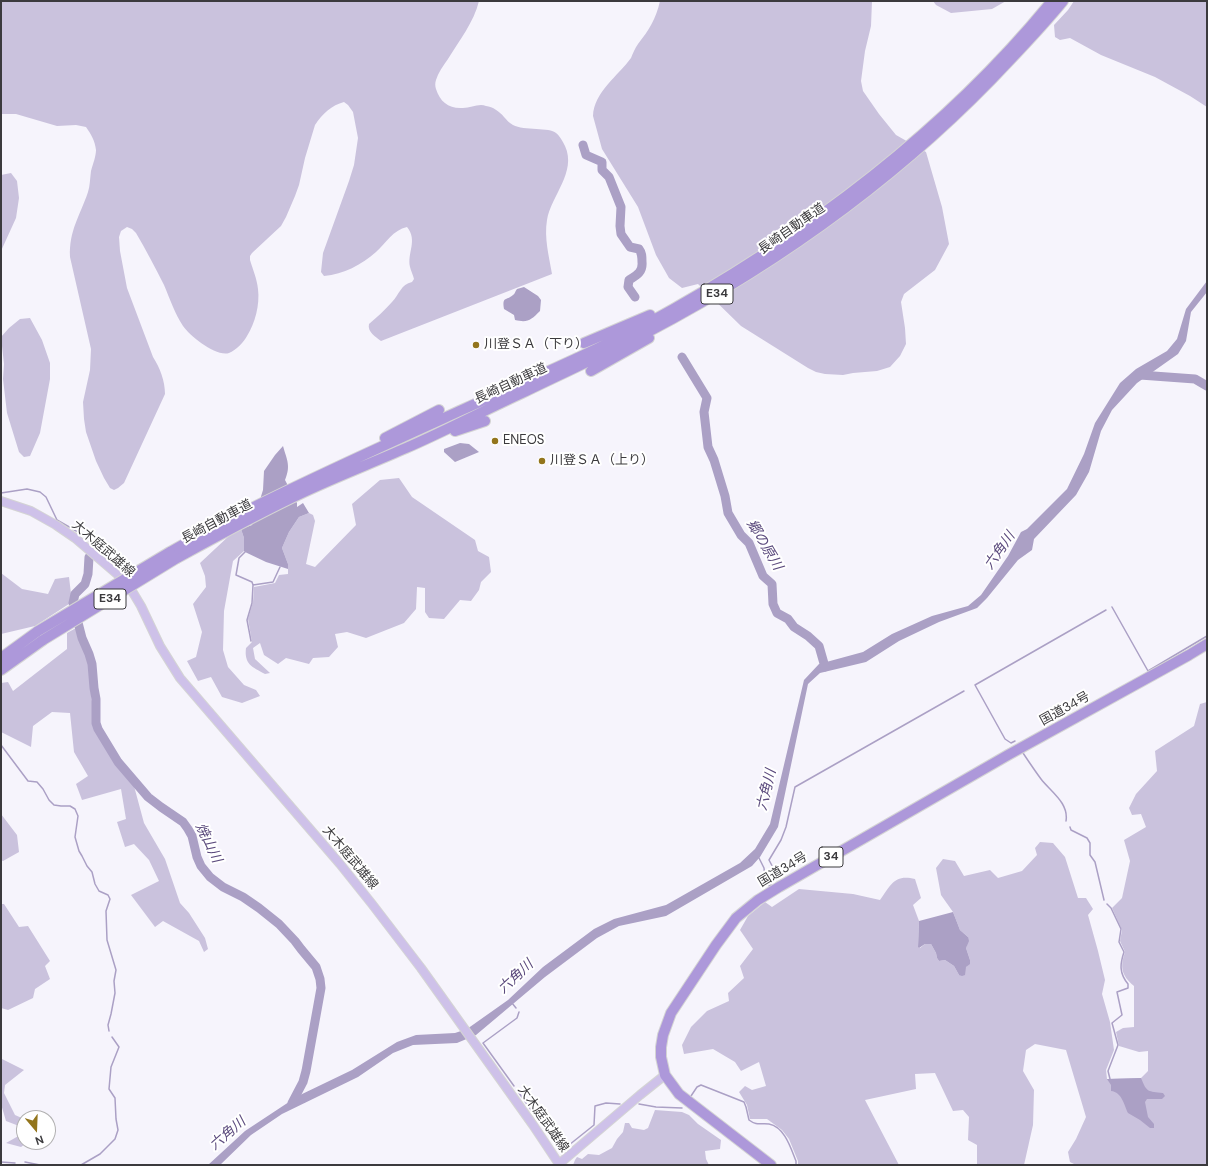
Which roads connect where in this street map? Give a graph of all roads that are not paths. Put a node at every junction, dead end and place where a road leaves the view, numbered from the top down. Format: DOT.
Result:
graph roads {
  1 [pos="1052,1"];
  2 [pos="1063,1"];
  3 [pos="729,286"];
  4 [pos="693,297"];
  5 [pos="584,343"];
  6 [pos="591,371"];
  7 [pos="440,410"];
  8 [pos="485,421"];
  9 [pos="410,446"];
  10 [pos="296,486"];
  11 [pos="1,501"];
  12 [pos="173,555"];
  13 [pos="41,635"];
  14 [pos="1207,644"];
  15 [pos="1,658"];
  16 [pos="1,670"];
  17 [pos="665,1075"];
  18 [pos="771,1165"];
  1 -- 4 [label="highway, 長崎自動車道 / E34"];
  2 -- 3 [label="highway, 長崎自動車道 / E34"];
  3 -- 6 [label="highway"];
  3 -- 9 [label="highway, 長崎自動車道 / E34"];
  4 -- 5 [label="highway"];
  4 -- 10 [label="highway, 長崎自動車道 / E34"];
  7 -- 10 [label="highway"];
  8 -- 9 [label="highway"];
  9 -- 12 [label="highway, 長崎自動車道 / E34"];
  10 -- 12 [label="highway, 長崎自動車道 / E34"];
  11 -- 17 [label="main road, 大木庭武雄線"];
  12 -- 13 [label="highway, 長崎自動車道 / E34, bridge"];
  13 -- 15 [label="highway, 長崎自動車道 / E34"];
  13 -- 16 [label="highway, 長崎自動車道 / E34"];
  14 -- 17 [label="highway, 国道34号 / 34"];
  17 -- 18 [label="highway, 国道34号 / 34"];
}
